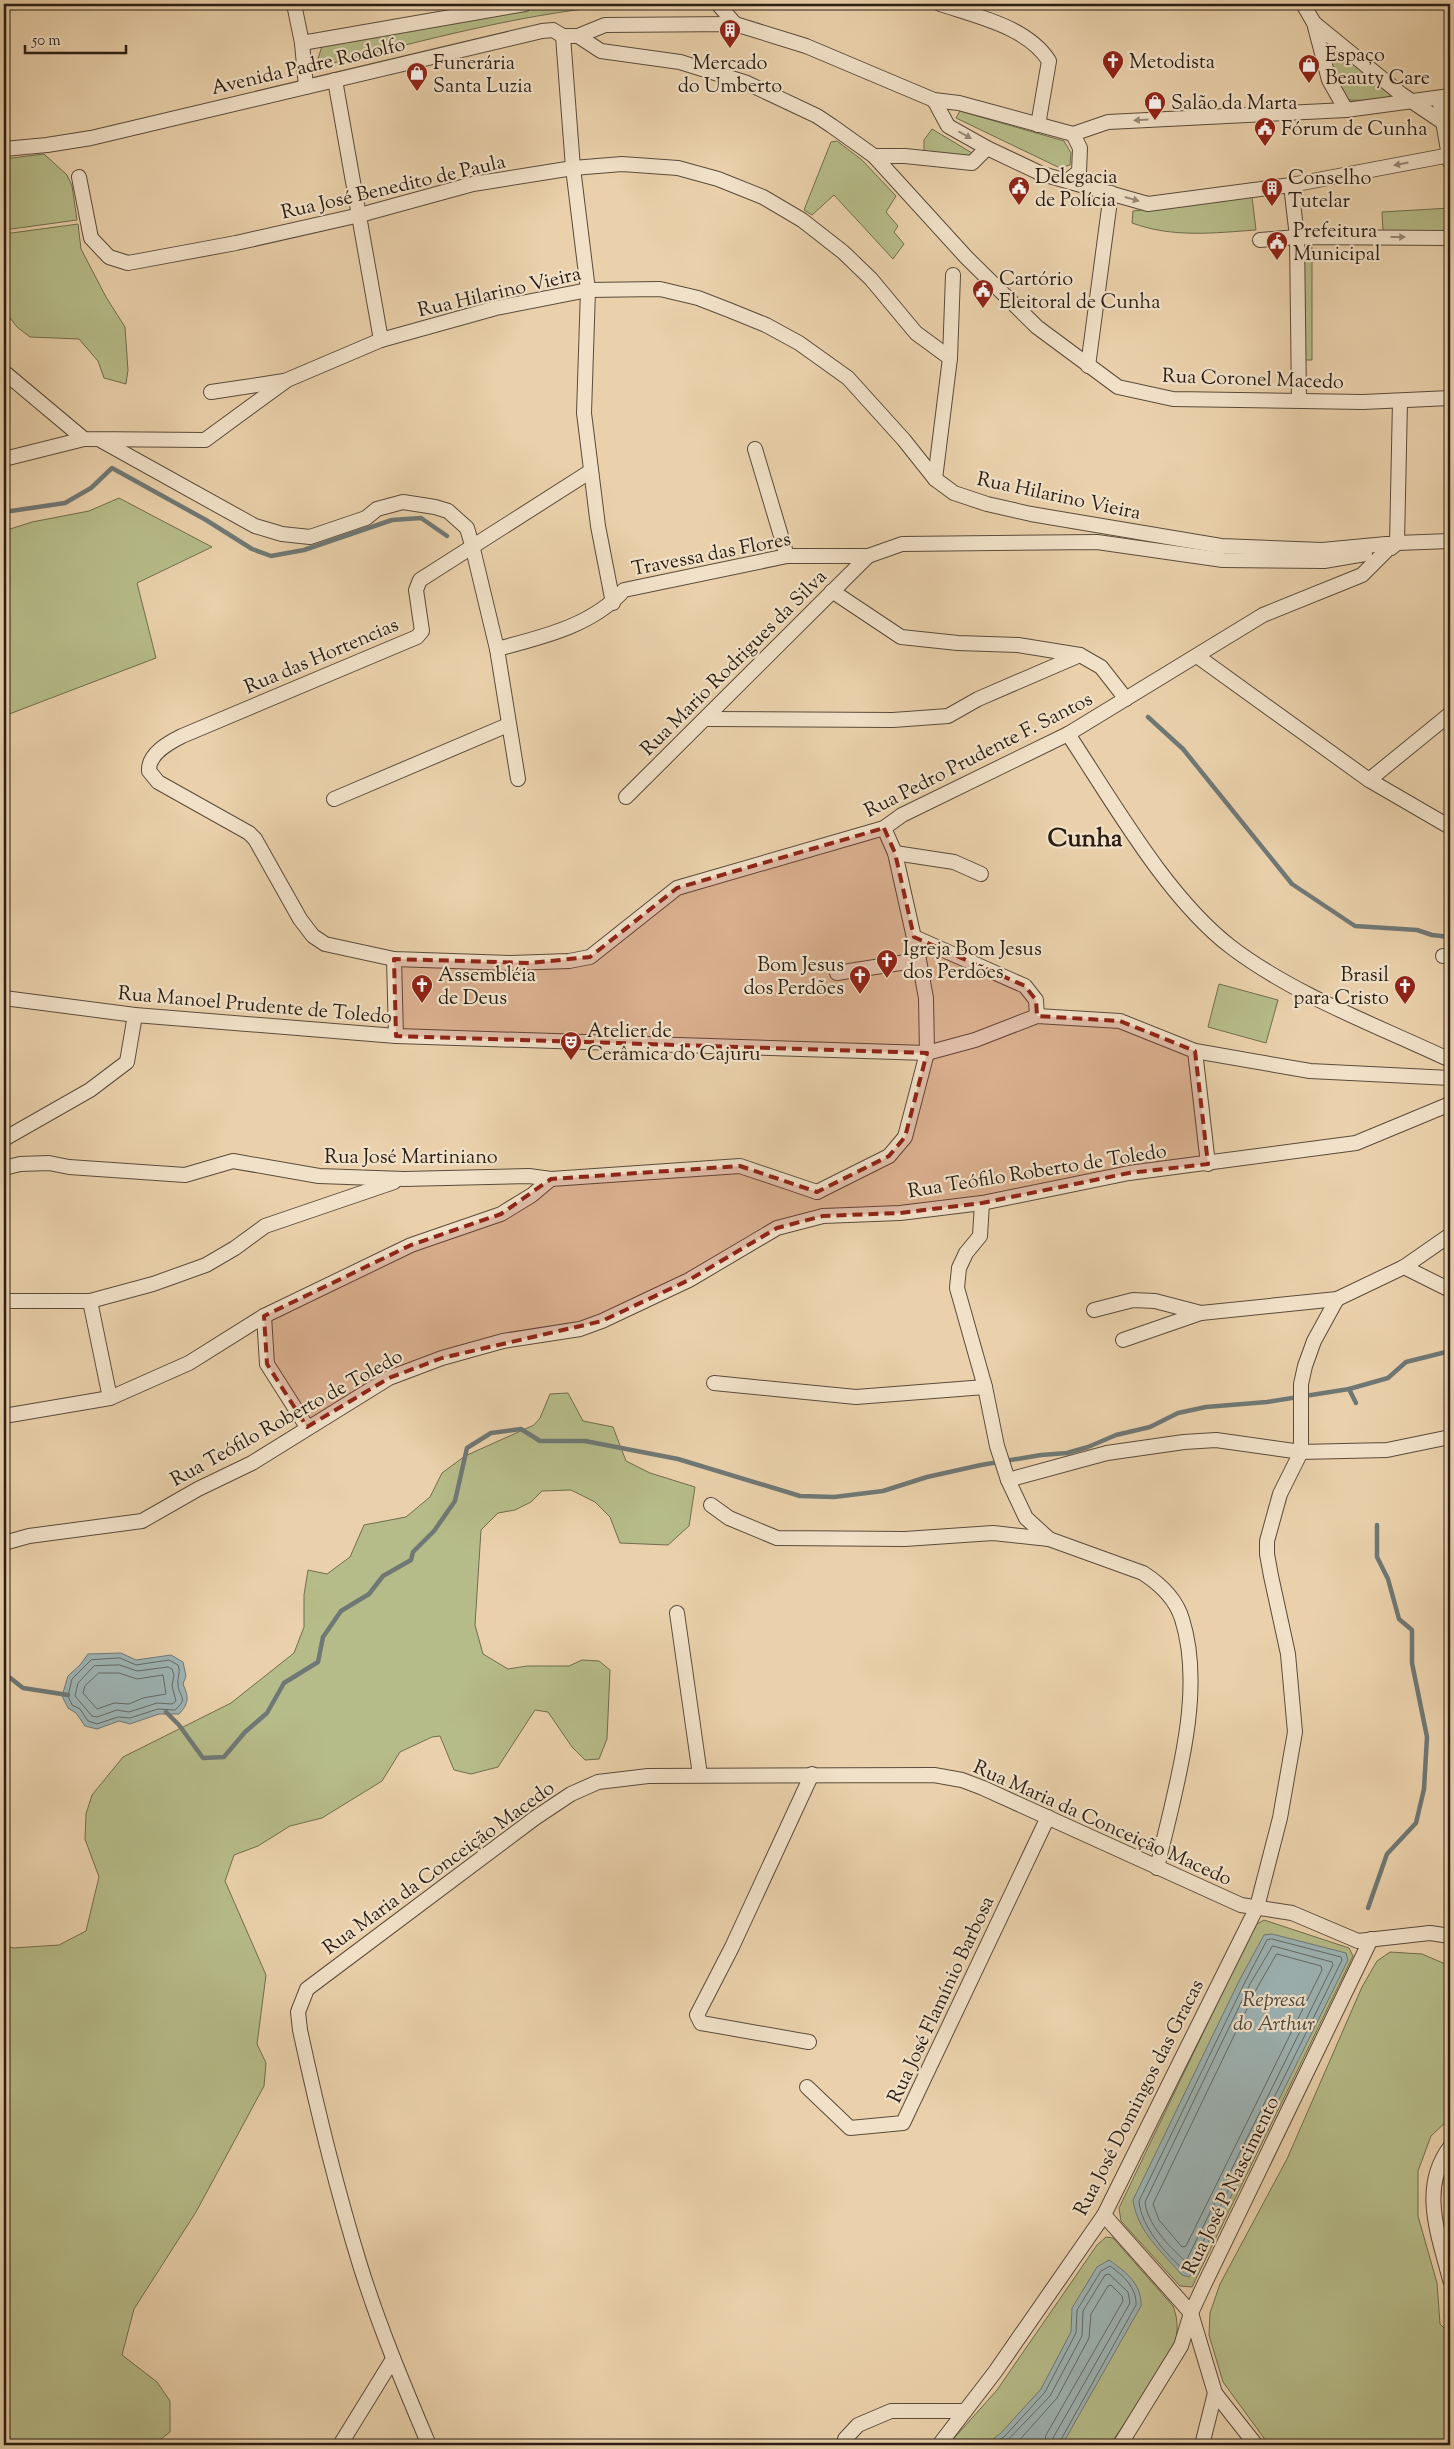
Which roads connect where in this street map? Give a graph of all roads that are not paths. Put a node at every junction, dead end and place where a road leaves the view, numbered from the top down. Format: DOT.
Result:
graph roads {
  1 [pos="294,4"];
  2 [pos="524,4"];
  3 [pos="713,4"];
  4 [pos="718,4"];
  5 [pos="940,4"];
  6 [pos="1303,4"];
  7 [pos="1314,23"];
  8 [pos="735,24"];
  9 [pos="563,36"];
  10 [pos="578,36"];
  11 [pos="302,43"];
  12 [pos="335,80"];
  13 [pos="306,87"];
  14 [pos="1444,97"];
  15 [pos="934,100"];
  16 [pos="1411,102"];
  17 [pos="1346,110"];
  18 [pos="1444,122"];
  19 [pos="1038,125"];
  20 [pos="1073,134"];
  21 [pos="987,148"];
  22 [pos="4,149"];
  23 [pos="874,156"];
  24 [pos="1450,158"];
  25 [pos="574,168"];
  26 [pos="79,177"];
  27 [pos="1068,180"];
  28 [pos="1291,185"];
  29 [pos="1111,193"];
  30 [pos="360,215"];
  31 [pos="1297,237"];
  32 [pos="1450,238"];
  33 [pos="1260,240"];
  34 [pos="953,275"];
  35 [pos="588,290"];
  36 [pos="381,340"];
  37 [pos="950,358"];
  38 [pos="1088,366"];
  39 [pos="4,372"];
  40 [pos="287,380"];
  41 [pos="210,392"];
  42 [pos="1450,398"];
  43 [pos="1299,400"];
  44 [pos="1400,401"];
  45 [pos="84,440"];
  46 [pos="100,440"];
  47 [pos="755,449"];
  48 [pos="4,458"];
  49 [pos="591,471"];
  50 [pos="935,479"];
  51 [pos="1450,541"];
  52 [pos="1097,542"];
  53 [pos="472,545"];
  54 [pos="1392,547"];
  55 [pos="787,556"];
  56 [pos="868,556"];
  57 [pos="832,591"];
  58 [pos="613,603"];
  59 [pos="496,649"];
  60 [pos="1080,655"];
  61 [pos="1197,656"];
  62 [pos="1126,699"];
  63 [pos="1450,714"];
  64 [pos="705,719"];
  65 [pos="508,725"];
  66 [pos="1068,734"];
  67 [pos="149,768"];
  68 [pos="518,779"];
  69 [pos="1369,780"];
  70 [pos="626,797"];
  71 [pos="334,799"];
  72 [pos="1450,827"];
  73 [pos="884,828"];
  74 [pos="895,853"];
  75 [pos="981,874"];
  76 [pos="914,937"];
  77 [pos="394,959"];
  78 [pos="919,960"];
  79 [pos="838,972"];
  80 [pos="4,998"];
  81 [pos="135,1015"];
  82 [pos="1037,1016"];
  83 [pos="396,1036"];
  84 [pos="1195,1051"];
  85 [pos="927,1053"];
  86 [pos="1450,1060"];
  87 [pos="1450,1078"];
  88 [pos="1450,1104"];
  89 [pos="4,1139"];
  90 [pos="1208,1164"];
  91 [pos="4,1168"];
  92 [pos="551,1178"];
  93 [pos="404,1179"];
  94 [pos="817,1192"];
  95 [pos="982,1203"];
  96 [pos="823,1216"];
  97 [pos="1450,1235"];
  98 [pos="1404,1267"];
  99 [pos="1450,1290"];
  100 [pos="1337,1299"];
  101 [pos="4,1300"];
  102 [pos="90,1301"];
  103 [pos="1094,1310"];
  104 [pos="1201,1313"];
  105 [pos="264,1316"];
  106 [pos="1123,1340"];
  107 [pos="714,1383"];
  108 [pos="985,1388"];
  109 [pos="110,1398"];
  110 [pos="4,1416"];
  111 [pos="307,1427"];
  112 [pos="1450,1437"];
  113 [pos="1301,1452"];
  114 [pos="1007,1477"];
  115 [pos="710,1505"];
  116 [pos="1049,1539"];
  117 [pos="4,1543"];
  118 [pos="677,1613"];
  119 [pos="812,1774"];
  120 [pos="700,1775"];
  121 [pos="1048,1817"];
  122 [pos="1157,1868"];
  123 [pos="1257,1907"];
  124 [pos="1450,1936"];
  125 [pos="1364,1940"];
  126 [pos="809,2042"];
  127 [pos="807,2087"];
  128 [pos="1450,2147"];
  129 [pos="1104,2215"];
  130 [pos="1450,2280"];
  131 [pos="1191,2313"];
  132 [pos="392,2358"];
  133 [pos="1215,2393"];
  134 [pos="966,2411"];
  135 [pos="340,2445"];
  136 [pos="429,2445"];
  137 [pos="845,2445"];
  138 [pos="939,2445"];
  139 [pos="1120,2445"];
  140 [pos="1202,2445"];
  141 [pos="1256,2445"];
  1 -- 11 [label="street"];
  2 -- 11 [label="street, Avenida Padre Rodolfo"];
  3 -- 4 [label="street"];
  4 -- 8 [label="street"];
  5 -- 19 [label="street"];
  6 -- 7 [label="street"];
  7 -- 16 [label="street"];
  7 -- 17 [label="street"];
  8 -- 10 [label="street, Avenida Padre Rodolfo"];
  8 -- 15 [label="street, Avenida Padre Rodolfo"];
  9 -- 10 [label="street, Avenida Padre Rodolfo"];
  9 -- 12 [label="street, Avenida Padre Rodolfo"];
  9 -- 25 [label="street"];
  10 -- 23 [label="street, Rua Coronel Macedo"];
  11 -- 13 [label="street"];
  12 -- 13 [label="street, Avenida Padre Rodolfo"];
  12 -- 30 [label="street"];
  13 -- 22 [label="street, Avenida Padre Rodolfo"];
  14 -- 16 [label="street"];
  14 -- 18 [label="street"];
  15 -- 19 [label="street, Avenida Padre Rodolfo"];
  15 -- 21 [label="street, one-way"];
  16 -- 17 [label="street"];
  16 -- 18 [label="street"];
  17 -- 20 [label="street, one-way"];
  18 -- 24 [label="street"];
  19 -- 20 [label="street, Avenida Padre Rodolfo"];
  20 -- 27 [label="street"];
  21 -- 23 [label="street"];
  21 -- 27 [label="street"];
  23 -- 38 [label="street, Rua Coronel Macedo"];
  24 -- 28 [label="street, one-way"];
  25 -- 30 [label="street, Rua José Benedito de Paula"];
  25 -- 35 [label="street"];
  25 -- 37 [label="street, Rua José Benedito de Paula"];
  26 -- 30 [label="street, Rua José Benedito de Paula"];
  27 -- 29 [label="street"];
  29 -- 28 [label="street, one-way"];
  28 -- 31 [label="street"];
  29 -- 38 [label="street"];
  30 -- 36 [label="street"];
  31 -- 32 [label="street, one-way"];
  31 -- 33 [label="street"];
  31 -- 43 [label="street"];
  34 -- 37 [label="street"];
  35 -- 36 [label="street, Rua Hilarino Vieira"];
  35 -- 49 [label="street"];
  35 -- 50 [label="street, Rua Hilarino Vieira"];
  36 -- 40 [label="street, Rua Hilarino Vieira"];
  37 -- 50 [label="street"];
  38 -- 43 [label="street, Rua Coronel Macedo"];
  39 -- 45 [label="street"];
  40 -- 41 [label="street"];
  40 -- 46 [label="street, Rua Hilarino Vieira"];
  42 -- 44 [label="street, Rua Coronel Macedo"];
  43 -- 44 [label="street, Rua Coronel Macedo"];
  44 -- 54 [label="street"];
  45 -- 46 [label="street, Rua Hilarino Vieira"];
  45 -- 48 [label="street, Rua Hilarino Vieira"];
  46 -- 53 [label="street"];
  47 -- 55 [label="street"];
  49 -- 53 [label="street, Rua das Hortencias"];
  49 -- 58 [label="street"];
  50 -- 54 [label="street, Rua Hilarino Vieira"];
  51 -- 54 [label="street, Rua Hilarino Vieira"];
  52 -- 54 [label="street, Rua Hilarino Vieira"];
  52 -- 56 [label="street, Travessa das Flores"];
  53 -- 59 [label="street"];
  53 -- 67 [label="street, Rua das Hortencias"];
  54 -- 61 [label="street, Rua Pedro Prudente F. Santos"];
  55 -- 56 [label="street, Travessa das Flores"];
  55 -- 58 [label="street, Travessa das Flores"];
  56 -- 57 [label="street, Rua Mario Rodrigues da Silva"];
  57 -- 60 [label="street"];
  57 -- 64 [label="street, Rua Mario Rodrigues da Silva"];
  58 -- 59 [label="street, Travessa das Flores"];
  59 -- 65 [label="street"];
  60 -- 62 [label="street"];
  60 -- 64 [label="street"];
  61 -- 62 [label="street, Rua Pedro Prudente F. Santos"];
  61 -- 69 [label="street"];
  62 -- 66 [label="street, Rua Pedro Prudente F. Santos"];
  63 -- 69 [label="street"];
  64 -- 70 [label="street, Rua Mario Rodrigues da Silva"];
  65 -- 68 [label="street"];
  65 -- 71 [label="street"];
  66 -- 73 [label="street, Rua Pedro Prudente F. Santos"];
  66 -- 86 [label="street"];
  67 -- 77 [label="street, Rua Pedro Prudente F. Santos"];
  69 -- 72 [label="street"];
  73 -- 74 [label="street"];
  73 -- 77 [label="street, Rua Pedro Prudente F. Santos"];
  74 -- 75 [label="street"];
  74 -- 76 [label="street"];
  76 -- 78 [label="street"];
  76 -- 82 [label="street"];
  77 -- 83 [label="street"];
  78 -- 79 [label="street"];
  78 -- 85 [label="street"];
  80 -- 81 [label="street, Rua Manoel Prudente de Toledo"];
  81 -- 83 [label="street, Rua Manoel Prudente de Toledo"];
  81 -- 89 [label="street"];
  82 -- 84 [label="street, Rua Manoel Prudente de Toledo"];
  82 -- 85 [label="street, Rua Manoel Prudente de Toledo"];
  83 -- 85 [label="street, Rua Manoel Prudente de Toledo"];
  84 -- 87 [label="street, Rua Manoel Prudente de Toledo"];
  84 -- 90 [label="street"];
  85 -- 94 [label="street"];
  88 -- 90 [label="street, Rua Teófilo Roberto de Toledo"];
  90 -- 95 [label="street, Rua Teófilo Roberto de Toledo"];
  91 -- 93 [label="street, Rua José Martiniano"];
  92 -- 93 [label="street, Rua José Martiniano"];
  92 -- 94 [label="street, Rua José Martiniano"];
  92 -- 105 [label="street"];
  93 -- 102 [label="street"];
  94 -- 96 [label="street"];
  95 -- 96 [label="street, Rua Teófilo Roberto de Toledo"];
  95 -- 108 [label="street"];
  96 -- 111 [label="street, Rua Teófilo Roberto de Toledo"];
  97 -- 98 [label="street"];
  98 -- 99 [label="street"];
  98 -- 100 [label="street"];
  100 -- 104 [label="street"];
  100 -- 113 [label="street"];
  101 -- 102 [label="street"];
  102 -- 109 [label="street"];
  103 -- 104 [label="street"];
  104 -- 106 [label="street"];
  105 -- 109 [label="street"];
  105 -- 111 [label="street"];
  107 -- 108 [label="street"];
  108 -- 114 [label="street"];
  109 -- 110 [label="street"];
  111 -- 117 [label="street, Rua Teófilo Roberto de Toledo"];
  112 -- 113 [label="street"];
  113 -- 114 [label="street"];
  113 -- 123 [label="street, Rua José Domingos das Gracas"];
  114 -- 116 [label="street"];
  115 -- 116 [label="street"];
  116 -- 122 [label="street"];
  118 -- 120 [label="street"];
  119 -- 120 [label="street, Rua Maria da Conceição Macedo"];
  119 -- 121 [label="street, Rua Maria da Conceição Macedo"];
  119 -- 126 [label="street"];
  120 -- 132 [label="street, Rua Maria da Conceição Macedo"];
  121 -- 122 [label="street, Rua Maria da Conceição Macedo"];
  121 -- 127 [label="street, Rua José Flamínio Barbosa"];
  122 -- 123 [label="street, Rua Maria da Conceição Macedo"];
  123 -- 125 [label="street, Rua Maria da Conceição Macedo"];
  123 -- 129 [label="street, Rua José Domingos das Gracas"];
  124 -- 125 [label="street"];
  125 -- 131 [label="street, Rua José P Nascimento"];
  128 -- 130 [label="street"];
  129 -- 131 [label="street"];
  129 -- 134 [label="street, Rua José Domingos das Gracas"];
  131 -- 133 [label="street"];
  131 -- 139 [label="street, Rua José P Nascimento"];
  132 -- 135 [label="street"];
  132 -- 136 [label="street, Rua Maria da Conceição Macedo"];
  133 -- 140 [label="street"];
  133 -- 141 [label="street"];
  134 -- 137 [label="street"];
  134 -- 138 [label="street, Rua José Domingos das Gracas"];
}
